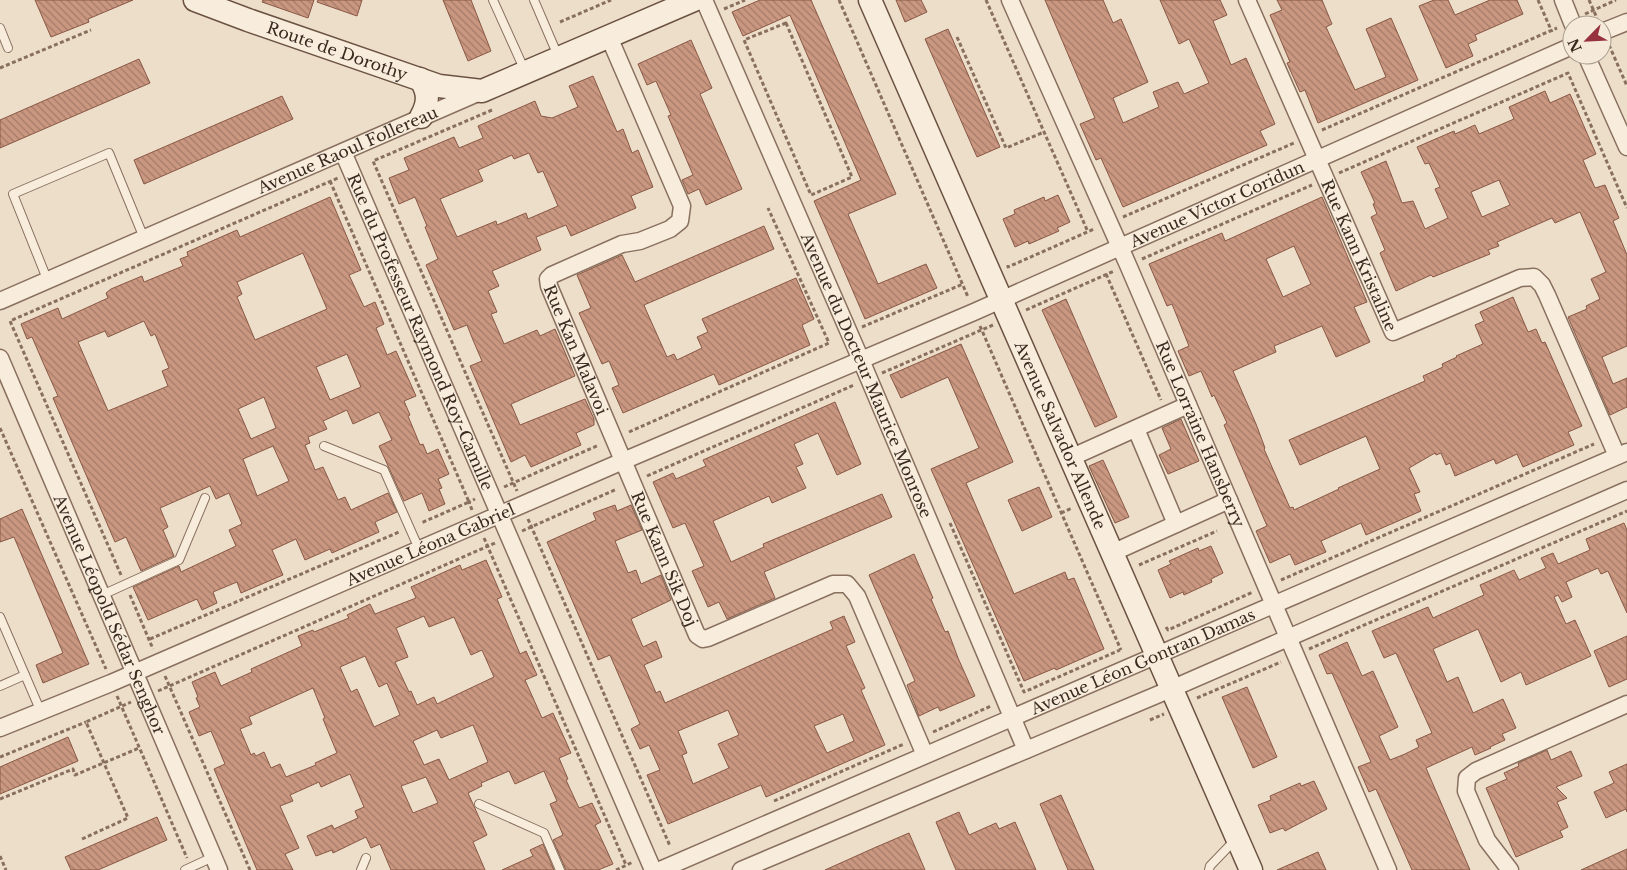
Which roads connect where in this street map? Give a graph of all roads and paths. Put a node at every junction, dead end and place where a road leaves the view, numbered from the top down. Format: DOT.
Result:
graph roads {
  1 [pos="195,0"];
  2 [pos="493,0"];
  3 [pos="534,0"];
  4 [pos="610,0"];
  5 [pos="694,0"];
  6 [pos="704,0"];
  7 [pos="839,0"];
  8 [pos="870,0"];
  9 [pos="986,0"];
  10 [pos="1010,0"];
  11 [pos="1246,0"];
  12 [pos="1538,0"];
  13 [pos="1563,0"];
  14 [pos="1589,0"];
  15 [pos="1616,0"];
  16 [pos="1594,10"];
  17 [pos="1570,15"];
  18 [pos="1596,15"];
  19 [pos="560,22"];
  20 [pos="1627,22"];
  21 [pos="0,28"];
  22 [pos="91,30"];
  23 [pos="1551,31"];
  24 [pos="1612,32"];
  25 [pos="608,37"];
  26 [pos="956,37"];
  27 [pos="1554,37"];
  28 [pos="8,48"];
  29 [pos="1562,50"];
  30 [pos="1612,53"];
  31 [pos="559,58"];
  32 [pos="1590,65"];
  33 [pos="0,68"];
  34 [pos="526,72"];
  35 [pos="420,79"];
  36 [pos="1627,86"];
  37 [pos="487,100"];
  38 [pos="420,117"];
  39 [pos="1044,132"];
  40 [pos="1306,137"];
  41 [pos="1627,147"];
  42 [pos="343,152"];
  43 [pos="1316,161"];
  44 [pos="1338,174"];
  45 [pos="343,176"];
  46 [pos="1319,182"];
  47 [pos="811,195"];
  48 [pos="768,208"];
  49 [pos="1627,208"];
  50 [pos="1116,220"];
  51 [pos="1102,226"];
  52 [pos="1088,232"];
  53 [pos="144,238"];
  54 [pos="1120,248"];
  55 [pos="1004,258"];
  56 [pos="1136,262"];
  57 [pos="1118,270"];
  58 [pos="1106,274"];
  59 [pos="48,280"];
  60 [pos="963,284"];
  61 [pos="968,297"];
  62 [pos="1001,300"];
  63 [pos="0,301"];
  64 [pos="1022,311"];
  65 [pos="979,324"];
  66 [pos="861,327"];
  67 [pos="982,330"];
  68 [pos="0,358"];
  69 [pos="861,360"];
  70 [pos="888,381"];
  71 [pos="862,382"];
  72 [pos="1188,405"];
  73 [pos="1164,408"];
  74 [pos="0,428"];
  75 [pos="1136,429"];
  76 [pos="626,433"];
  77 [pos="606,442"];
  78 [pos="1595,444"];
  79 [pos="324,446"];
  80 [pos="1622,454"];
  81 [pos="1070,458"];
  82 [pos="623,461"];
  83 [pos="646,477"];
  84 [pos="513,483"];
  85 [pos="626,486"];
  86 [pos="1627,490"];
  87 [pos="519,496"];
  88 [pos="205,498"];
  89 [pos="1229,500"];
  90 [pos="1077,506"];
  91 [pos="1627,511"];
  92 [pos="526,512"];
  93 [pos="1061,513"];
  94 [pos="500,514"];
  95 [pos="948,518"];
  96 [pos="1176,524"];
  97 [pos="532,527"];
  98 [pos="1217,531"];
  99 [pos="482,533"];
  100 [pos="503,540"];
  101 [pos="488,546"];
  102 [pos="419,549"];
  103 [pos="1112,553"];
  104 [pos="1139,565"];
  105 [pos="1275,583"];
  106 [pos="125,584"];
  107 [pos="1260,589"];
  108 [pos="102,594"];
  109 [pos="1274,604"];
  110 [pos="0,617"];
  111 [pos="1168,630"];
  112 [pos="1288,638"];
  113 [pos="150,641"];
  114 [pos="143,644"];
  115 [pos="1120,650"];
  116 [pos="1306,651"];
  117 [pos="156,654"];
  118 [pos="1123,655"];
  119 [pos="1156,655"];
  120 [pos="1290,658"];
  121 [pos="106,670"];
  122 [pos="163,671"];
  123 [pos="135,672"];
  124 [pos="26,675"];
  125 [pos="170,685"];
  126 [pos="0,686"];
  127 [pos="1171,689"];
  128 [pos="157,691"];
  129 [pos="1198,698"];
  130 [pos="1627,704"];
  131 [pos="992,706"];
  132 [pos="41,712"];
  133 [pos="1166,713"];
  134 [pos="1012,718"];
  135 [pos="1150,720"];
  136 [pos="86,722"];
  137 [pos="0,728"];
  138 [pos="925,735"];
  139 [pos="907,742"];
  140 [pos="139,748"];
  141 [pos="1026,750"];
  142 [pos="924,756"];
  143 [pos="0,757"];
  144 [pos="104,762"];
  145 [pos="0,799"];
  146 [pos="768,803"];
  147 [pos="479,804"];
  148 [pos="82,838"];
  149 [pos="1237,838"];
  150 [pos="670,846"];
  151 [pos="0,856"];
  152 [pos="366,858"];
  153 [pos="639,860"];
  154 [pos="216,864"];
  155 [pos="626,865"];
  156 [pos="188,869"];
  157 [pos="6,870"];
  158 [pos="250,870"];
  159 [pos="361,870"];
  160 [pos="560,870"];
  161 [pos="616,870"];
  162 [pos="652,870"];
  163 [pos="660,870"];
  164 [pos="741,870"];
  165 [pos="1209,870"];
  166 [pos="1251,870"];
  167 [pos="1388,870"];
  168 [pos="1510,870"];
  1 -- 35 [label="main road, Route de Dorothy"];
  2 -- 34 [label="lane"];
  3 -- 31 [label="lane"];
  4 -- 19 [label="path"];
  5 -- 25 [label="main road, Avenue Raoul Follereau"];
  6 -- 69 [label="street, Avenue du Docteur Maurice Monrose"];
  7 -- 60 [label="path"];
  8 -- 62 [label="main road, Avenue Salvador Allende"];
  9 -- 39 [label="path"];
  10 -- 54 [label="street, Rue Lorraine Hansberry"];
  11 -- 40 [label="street"];
  12 -- 23 [label="path"];
  13 -- 17 [label="street"];
  14 -- 16 [label="path"];
  15 -- 16 [label="path"];
  16 -- 18 [label="path"];
  20 -- 24 [label="street"];
  21 -- 28 [label="lane"];
  22 -- 33 [label="path"];
  23 -- 27 [label="path"];
  23 -- 40 [label="path"];
  25 -- 31 [label="main road, Avenue Raoul Follereau"];
  25 -- 82 [label="street, Rue Kan Malavoi"];
  26 -- 39 [label="path"];
  29 -- 43 [label="street, Avenue Victor Coridun"];
  30 -- 36 [label="path"];
  31 -- 34 [label="main road, Avenue Raoul Follereau"];
  32 -- 41 [label="street"];
  34 -- 37 [label="main road, Avenue Raoul Follereau"];
  35 -- 37 [label="main road, Route de Dorothy"];
  35 -- 38 [label="main road"];
  37 -- 38 [label="street, Avenue Raoul Follereau"];
  37 -- 84 [label="path"];
  38 -- 42 [label="street, Avenue Raoul Follereau"];
  39 -- 52 [label="path"];
  40 -- 43 [label="street"];
  40 -- 50 [label="path"];
  42 -- 53 [label="street, Avenue Raoul Follereau"];
  42 -- 94 [label="street, Rue du Professeur Raymond Roy-Camille"];
  43 -- 54 [label="street, Avenue Victor Coridun"];
  43 -- 80 [label="street, Rue Kann Kristaline"];
  44 -- 49 [label="path"];
  45 -- 106 [label="path"];
  46 -- 56 [label="path"];
  47 -- 47 [label="path"];
  48 -- 76 [label="path"];
  51 -- 52 [label="path"];
  52 -- 55 [label="path"];
  53 -- 59 [label="street, Avenue Raoul Follereau"];
  53 -- 59 [label="lane"];
  54 -- 62 [label="street, Avenue Victor Coridun"];
  54 -- 72 [label="street, Rue Lorraine Hansberry"];
  57 -- 58 [label="path"];
  58 -- 64 [label="path"];
  58 -- 73 [label="path"];
  59 -- 63 [label="street, Avenue Raoul Follereau"];
  60 -- 61 [label="path"];
  60 -- 66 [label="path"];
  62 -- 69 [label="street, Avenue Victor Coridun"];
  62 -- 81 [label="main road, Avenue Salvador Allende"];
  65 -- 67 [label="path"];
  67 -- 70 [label="path"];
  67 -- 93 [label="path"];
  68 -- 108 [label="street, Avenue Léopold Sédar Senghor"];
  69 -- 82 [label="street, Avenue Léona Gabriel"];
  69 -- 134 [label="street, Avenue du Docteur Maurice Monrose"];
  71 -- 83 [label="path"];
  72 -- 75 [label="street"];
  72 -- 89 [label="street, Rue Lorraine Hansberry"];
  74 -- 121 [label="path"];
  75 -- 81 [label="street"];
  75 -- 96 [label="street"];
  77 -- 84 [label="path"];
  78 -- 105 [label="path"];
  79 -- 102 [label="lane"];
  80 -- 109 [label="street, Avenue Léon Gontran Damas"];
  81 -- 103 [label="main road, Avenue Salvador Allende"];
  82 -- 94 [label="street, Avenue Léona Gabriel"];
  82 -- 142 [label="street, Rue Kann Sik Doj"];
  84 -- 87 [label="path"];
  85 -- 97 [label="path"];
  86 -- 112 [label="street"];
  88 -- 106 [label="lane"];
  89 -- 96 [label="street"];
  89 -- 109 [label="street, Rue Lorraine Hansberry"];
  90 -- 93 [label="path"];
  91 -- 116 [label="path"];
  92 -- 97 [label="path"];
  93 -- 115 [label="path"];
  94 -- 102 [label="street, Avenue Léona Gabriel"];
  94 -- 162 [label="street, Rue du Professeur Raymond Roy-Camille"];
  95 -- 115 [label="path"];
  96 -- 103 [label="street"];
  97 -- 150 [label="path"];
  98 -- 104 [label="path"];
  99 -- 101 [label="path"];
  100 -- 101 [label="path"];
  101 -- 125 [label="path"];
  101 -- 155 [label="path"];
  102 -- 123 [label="street, Avenue Léona Gabriel"];
  103 -- 119 [label="main road, Avenue Salvador Allende"];
  106 -- 108 [label="lane"];
  106 -- 113 [label="path"];
  107 -- 111 [label="path"];
  108 -- 123 [label="street, Avenue Léopold Sédar Senghor"];
  109 -- 112 [label="street, Rue Lorraine Hansberry"];
  109 -- 119 [label="street, Avenue Léon Gontran Damas"];
  110 -- 124 [label="lane"];
  112 -- 127 [label="street"];
  112 -- 167 [label="street, Rue Lorraine Hansberry"];
  113 -- 114 [label="path"];
  113 -- 117 [label="path"];
  115 -- 118 [label="path"];
  119 -- 127 [label="main road, Avenue Salvador Allende"];
  119 -- 134 [label="street, Avenue Léon Gontran Damas"];
  120 -- 129 [label="path"];
  122 -- 125 [label="path"];
  123 -- 132 [label="street, Avenue Léona Gabriel"];
  123 -- 154 [label="street, Avenue Léopold Sédar Senghor"];
  124 -- 126 [label="lane"];
  124 -- 132 [label="lane"];
  125 -- 128 [label="path"];
  125 -- 158 [label="path"];
  127 -- 141 [label="street"];
  127 -- 149 [label="main road, Avenue Salvador Allende"];
  130 -- 168 [label="street"];
  131 -- 138 [label="path"];
  132 -- 137 [label="street, Avenue Léona Gabriel"];
  133 -- 135 [label="path"];
  134 -- 141 [label="street, Avenue du Docteur Maurice Monrose"];
  134 -- 142 [label="street, Avenue Léon Gontran Damas"];
  136 -- 140 [label="path"];
  136 -- 143 [label="path"];
  136 -- 144 [label="path"];
  139 -- 146 [label="path"];
  140 -- 144 [label="path"];
  140 -- 156 [label="path"];
  141 -- 164 [label="street"];
  142 -- 163 [label="street, Avenue Léon Gontran Damas"];
  144 -- 145 [label="path"];
  144 -- 148 [label="path"];
  147 -- 160 [label="lane"];
  149 -- 165 [label="lane"];
  149 -- 166 [label="main road, Avenue Salvador Allende"];
  151 -- 157 [label="path"];
  152 -- 159 [label="lane"];
  153 -- 155 [label="path"];
  154 -- 156 [label="lane"];
  155 -- 161 [label="path"];
}
